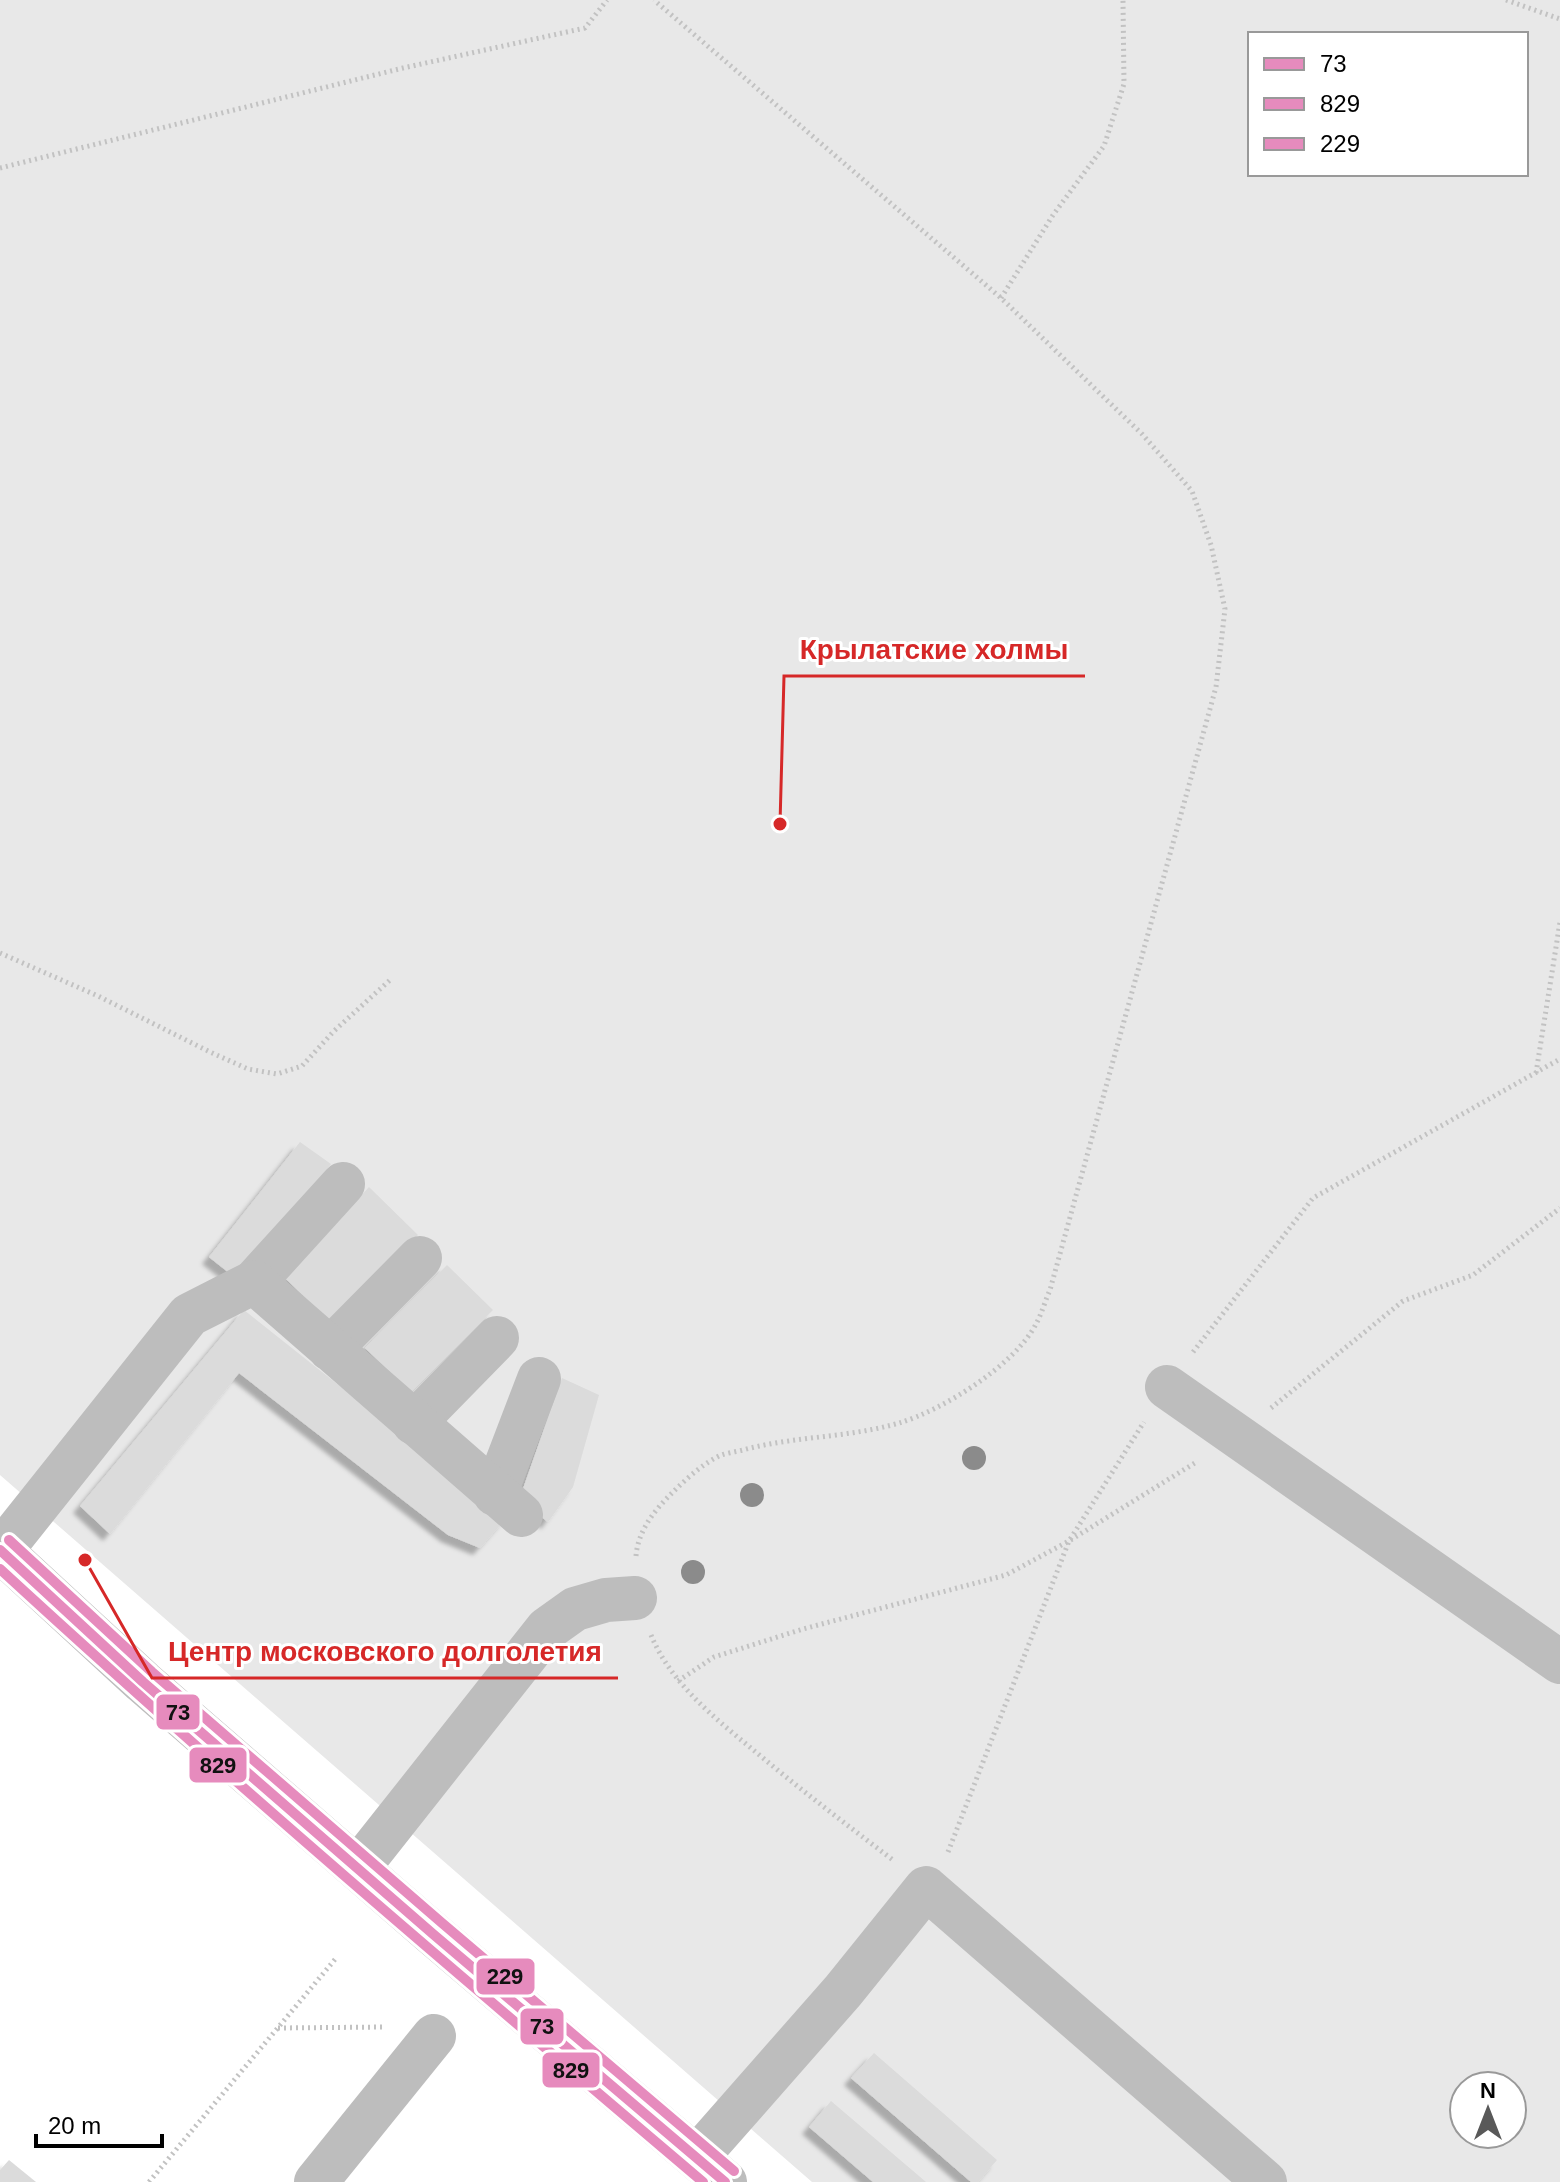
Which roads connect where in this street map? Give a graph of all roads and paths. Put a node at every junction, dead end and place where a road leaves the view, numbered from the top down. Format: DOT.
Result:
graph roads {
  1 [pos="607,0"];
  2 [pos="654,0"];
  3 [pos="1123,0"];
  4 [pos="1506,0"];
  5 [pos="1560,19"];
  6 [pos="0,168"];
  7 [pos="1001,298"];
  8 [pos="1560,922"];
  9 [pos="0,953"];
  10 [pos="390,980"];
  11 [pos="1536,1074"];
  12 [pos="343,1184"];
  13 [pos="1560,1208"];
  14 [pos="420,1258"];
  15 [pos="254,1282"];
  16 [pos="497,1338"];
  17 [pos="330,1349"];
  18 [pos="539,1379"];
  19 [pos="1167,1387"];
  20 [pos="414,1423"];
  21 [pos="1237,1436"];
  22 [pos="0,1550"];
  23 [pos="635,1598"];
  24 [pos="1560,1662"];
  25 [pos="678,1681"];
  26 [pos="358,1868"];
  27 [pos="926,1888"];
  28 [pos="337,1957"];
  29 [pos="278,2028"];
  30 [pos="414,2031"];
  31 [pos="711,2170"];
  32 [pos="149,2182"];
  33 [pos="316,2182"];
  34 [pos="1265,2182"];
  1 -- 6 [label="path"];
  2 -- 7 [label="path"];
  3 -- 7 [label="path"];
  4 -- 5 [label="path"];
  7 -- 23 [label="path"];
  8 -- 11 [label="path"];
  9 -- 10 [label="path"];
  12 -- 15 [label="street"];
  13 -- 21 [label="path"];
  14 -- 17 [label="street"];
  15 -- 17 [label="street"];
  15 -- 22 [label="street"];
  16 -- 20 [label="street"];
  17 -- 20 [label="street"];
  18 -- 20 [label="street"];
  19 -- 21 [label="street"];
  21 -- 24 [label="street"];
  21 -- 25 [label="path"];
  22 -- 26 [label="street"];
  23 -- 25 [label="path"];
  23 -- 26 [label="street"];
  25 -- 27 [label="path"];
  26 -- 31 [label="street"];
  27 -- 31 [label="street"];
  27 -- 34 [label="street"];
  28 -- 29 [label="path"];
  29 -- 30 [label="path"];
  29 -- 32 [label="path"];
  30 -- 33 [label="street"];
}
